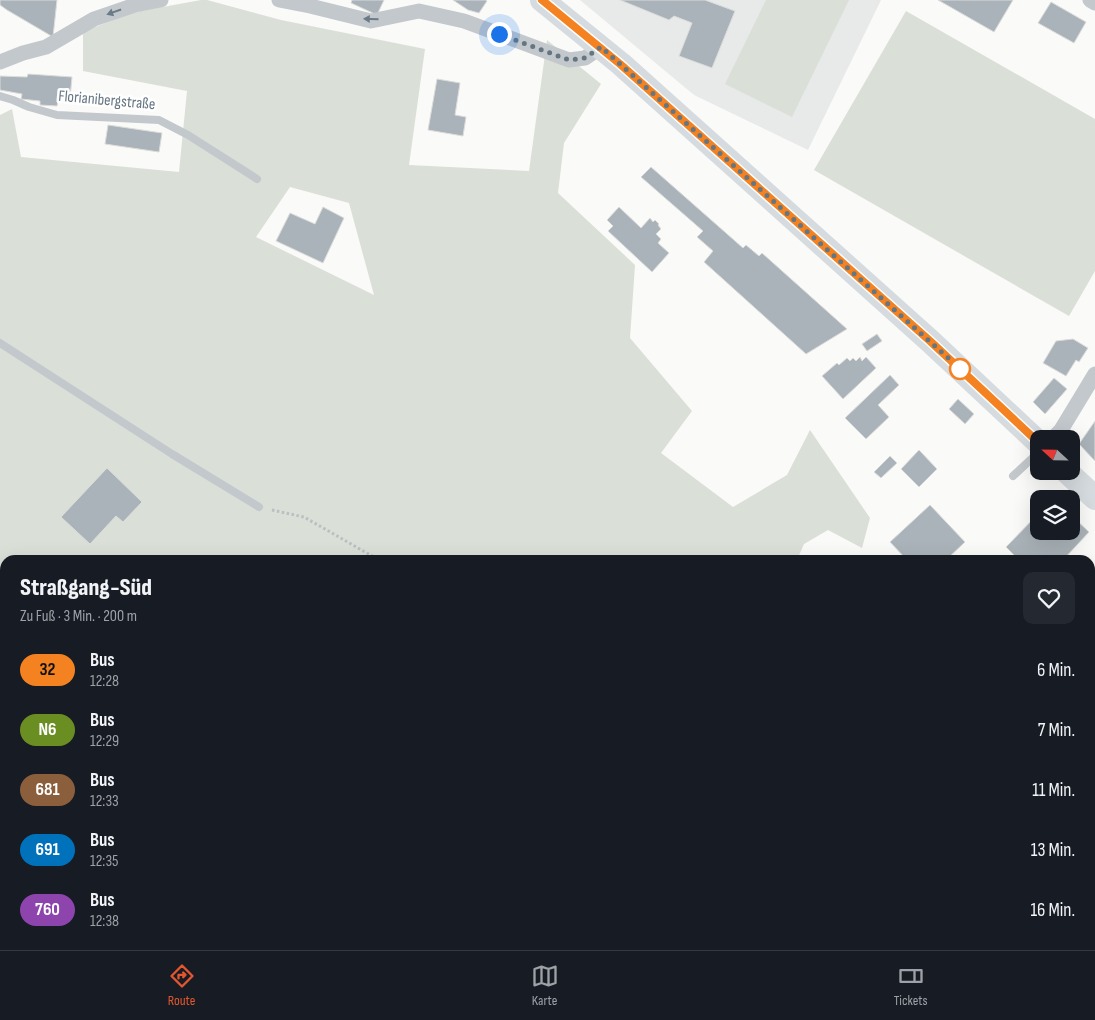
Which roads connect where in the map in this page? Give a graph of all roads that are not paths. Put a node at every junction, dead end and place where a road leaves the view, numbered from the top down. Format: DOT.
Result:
graph roads {
  1 [pos="161,0"];
  2 [pos="279,0"];
  3 [pos="542,0"];
  4 [pos="1090,0"];
  5 [pos="1095,3"];
  6 [pos="601,47"];
  7 [pos="0,62"];
  8 [pos="0,96"];
  9 [pos="258,180"];
  10 [pos="0,343"];
  11 [pos="1095,374"];
  12 [pos="1061,430"];
  13 [pos="1030,435"];
  14 [pos="1030,461"];
  15 [pos="1014,476"];
  16 [pos="1076,480"];
  17 [pos="1095,498"];
  18 [pos="259,507"];
  1 -- 7 [label="street, one-way"];
  6 -- 2 [label="street, one-way"];
  3 -- 6 [label="main road"];
  4 -- 5 [label="street"];
  6 -- 13 [label="main road"];
  8 -- 9 [label="lane, Florianibergstraße"];
  10 -- 18 [label="lane"];
  11 -- 12 [label="street"];
  14 -- 15 [label="lane"];
  16 -- 17 [label="main road"];
}
